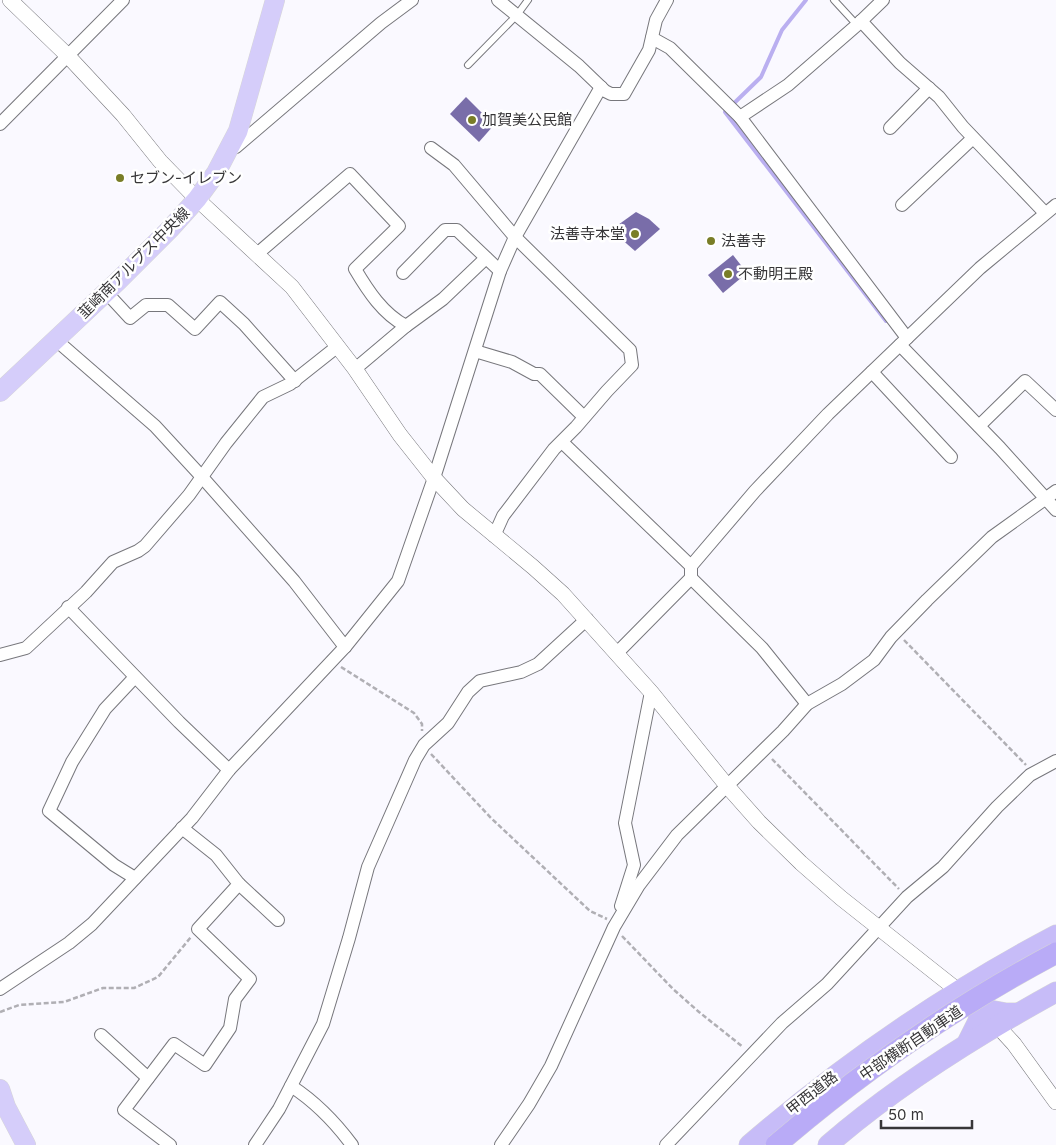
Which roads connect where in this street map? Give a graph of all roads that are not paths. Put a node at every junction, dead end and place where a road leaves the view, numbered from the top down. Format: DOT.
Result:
graph roads {
  1 [pos="10,0"];
  2 [pos="123,0"];
  3 [pos="275,0"];
  4 [pos="412,0"];
  5 [pos="498,0"];
  6 [pos="528,0"];
  7 [pos="667,0"];
  8 [pos="834,0"];
  9 [pos="882,0"];
  10 [pos="517,15"];
  11 [pos="859,23"];
  12 [pos="652,38"];
  13 [pos="68,56"];
  14 [pos="468,65"];
  15 [pos="601,88"];
  16 [pos="929,88"];
  17 [pos="734,111"];
  18 [pos="0,124"];
  19 [pos="890,128"];
  20 [pos="973,138"];
  21 [pos="431,148"];
  22 [pos="230,149"];
  23 [pos="197,199"];
  24 [pos="902,205"];
  25 [pos="1056,205"];
  26 [pos="1045,213"];
  27 [pos="515,237"];
  28 [pos="257,254"];
  29 [pos="486,258"];
  30 [pos="500,271"];
  31 [pos="403,273"];
  32 [pos="106,292"];
  33 [pos="406,326"];
  34 [pos="56,340"];
  35 [pos="904,341"];
  36 [pos="338,346"];
  37 [pos="474,351"];
  38 [pos="355,368"];
  39 [pos="872,372"];
  40 [pos="295,381"];
  41 [pos="0,392"];
  42 [pos="1056,410"];
  43 [pos="584,417"];
  44 [pos="980,426"];
  45 [pos="562,442"];
  46 [pos="951,457"];
  47 [pos="202,477"];
  48 [pos="434,478"];
  49 [pos="1051,495"];
  50 [pos="1056,510"];
  51 [pos="494,536"];
  52 [pos="691,572"];
  53 [pos="68,607"];
  54 [pos="587,619"];
  55 [pos="345,647"];
  56 [pos="617,653"];
  57 [pos="0,655"];
  58 [pos="135,677"];
  59 [pos="651,692"];
  60 [pos="806,704"];
  61 [pos="1056,761"];
  62 [pos="230,770"];
  63 [pos="728,787"];
  64 [pos="182,828"];
  65 [pos="135,878"];
  66 [pos="239,884"];
  67 [pos="278,920"];
  68 [pos="614,927"];
  69 [pos="880,928"];
  70 [pos="1056,935"];
  71 [pos="1056,953"];
  72 [pos="0,989"];
  73 [pos="958,990"];
  74 [pos="1056,992"];
  75 [pos="978,1008"];
  76 [pos="1017,1013"];
  77 [pos="996,1024"];
  78 [pos="101,1035"];
  79 [pos="967,1043"];
  80 [pos="148,1078"];
  81 [pos="291,1086"];
  82 [pos="0,1089"];
  83 [pos="1056,1102"];
  84 [pos="834,1143"];
  85 [pos="26,1145"];
  86 [pos="170,1145"];
  87 [pos="255,1145"];
  88 [pos="352,1145"];
  89 [pos="501,1145"];
  90 [pos="666,1145"];
  91 [pos="749,1145"];
  92 [pos="776,1145"];
  1 -- 13 [label="street"];
  2 -- 13 [label="street"];
  3 -- 22 [label="main road, 韮崎南アルプス中央線"];
  4 -- 22 [label="street"];
  5 -- 10 [label="street"];
  6 -- 10 [label="lane"];
  7 -- 12 [label="street"];
  8 -- 11 [label="lane"];
  9 -- 11 [label="street"];
  10 -- 14 [label="lane"];
  10 -- 15 [label="street"];
  11 -- 16 [label="street"];
  11 -- 17 [label="street"];
  12 -- 15 [label="street"];
  12 -- 17 [label="street"];
  13 -- 18 [label="street"];
  13 -- 23 [label="street"];
  15 -- 27 [label="street"];
  16 -- 19 [label="street"];
  16 -- 20 [label="street"];
  17 -- 35 [label="street"];
  20 -- 24 [label="street"];
  20 -- 26 [label="street"];
  21 -- 27 [label="street"];
  22 -- 23 [label="main road, 韮崎南アルプス中央線"];
  23 -- 28 [label="street"];
  23 -- 32 [label="main road, 韮崎南アルプス中央線"];
  25 -- 26 [label="street"];
  26 -- 35 [label="street"];
  27 -- 30 [label="street"];
  27 -- 43 [label="street"];
  28 -- 33 [label="street"];
  28 -- 36 [label="street"];
  29 -- 30 [label="street"];
  29 -- 31 [label="street"];
  29 -- 33 [label="street"];
  30 -- 37 [label="street"];
  32 -- 34 [label="main road, 韮崎南アルプス中央線"];
  32 -- 40 [label="street"];
  33 -- 38 [label="street"];
  34 -- 41 [label="main road, 韮崎南アルプス中央線"];
  34 -- 47 [label="street"];
  35 -- 39 [label="street"];
  35 -- 44 [label="street"];
  36 -- 38 [label="street"];
  36 -- 40 [label="street"];
  37 -- 43 [label="street"];
  37 -- 48 [label="street"];
  38 -- 48 [label="street"];
  39 -- 46 [label="street"];
  39 -- 52 [label="street"];
  40 -- 47 [label="street"];
  42 -- 44 [label="street"];
  43 -- 45 [label="street"];
  44 -- 49 [label="street"];
  45 -- 51 [label="street"];
  45 -- 52 [label="street"];
  47 -- 53 [label="street"];
  47 -- 55 [label="street"];
  48 -- 51 [label="street"];
  48 -- 55 [label="street"];
  49 -- 50 [label="street"];
  49 -- 60 [label="street"];
  51 -- 54 [label="street"];
  52 -- 56 [label="street"];
  52 -- 60 [label="street"];
  53 -- 57 [label="street"];
  53 -- 58 [label="street"];
  54 -- 56 [label="street"];
  54 -- 81 [label="street"];
  55 -- 62 [label="street"];
  56 -- 59 [label="street"];
  58 -- 62 [label="street"];
  58 -- 65 [label="street"];
  59 -- 63 [label="street"];
  59 -- 68 [label="street"];
  60 -- 63 [label="street"];
  61 -- 69 [label="street"];
  62 -- 64 [label="street"];
  63 -- 68 [label="street"];
  63 -- 69 [label="street"];
  64 -- 65 [label="street"];
  64 -- 66 [label="street"];
  65 -- 72 [label="street"];
  66 -- 67 [label="street"];
  66 -- 80 [label="street"];
  68 -- 89 [label="street"];
  69 -- 73 [label="street"];
  69 -- 90 [label="street"];
  70 -- 73 [label="highway, 甲西道路"];
  71 -- 92 [label="highway, 中部横断自動車道, bridge"];
  73 -- 75 [label="street"];
  73 -- 91 [label="highway, 甲西道路"];
  74 -- 76 [label="highway"];
  75 -- 76 [label="highway"];
  75 -- 77 [label="street"];
  75 -- 79 [label="highway"];
  76 -- 77 [label="highway"];
  77 -- 79 [label="highway"];
  77 -- 83 [label="street"];
  78 -- 80 [label="street"];
  79 -- 84 [label="highway"];
  80 -- 86 [label="street"];
  81 -- 87 [label="street"];
  81 -- 88 [label="street"];
  82 -- 85 [label="main road"];
}
